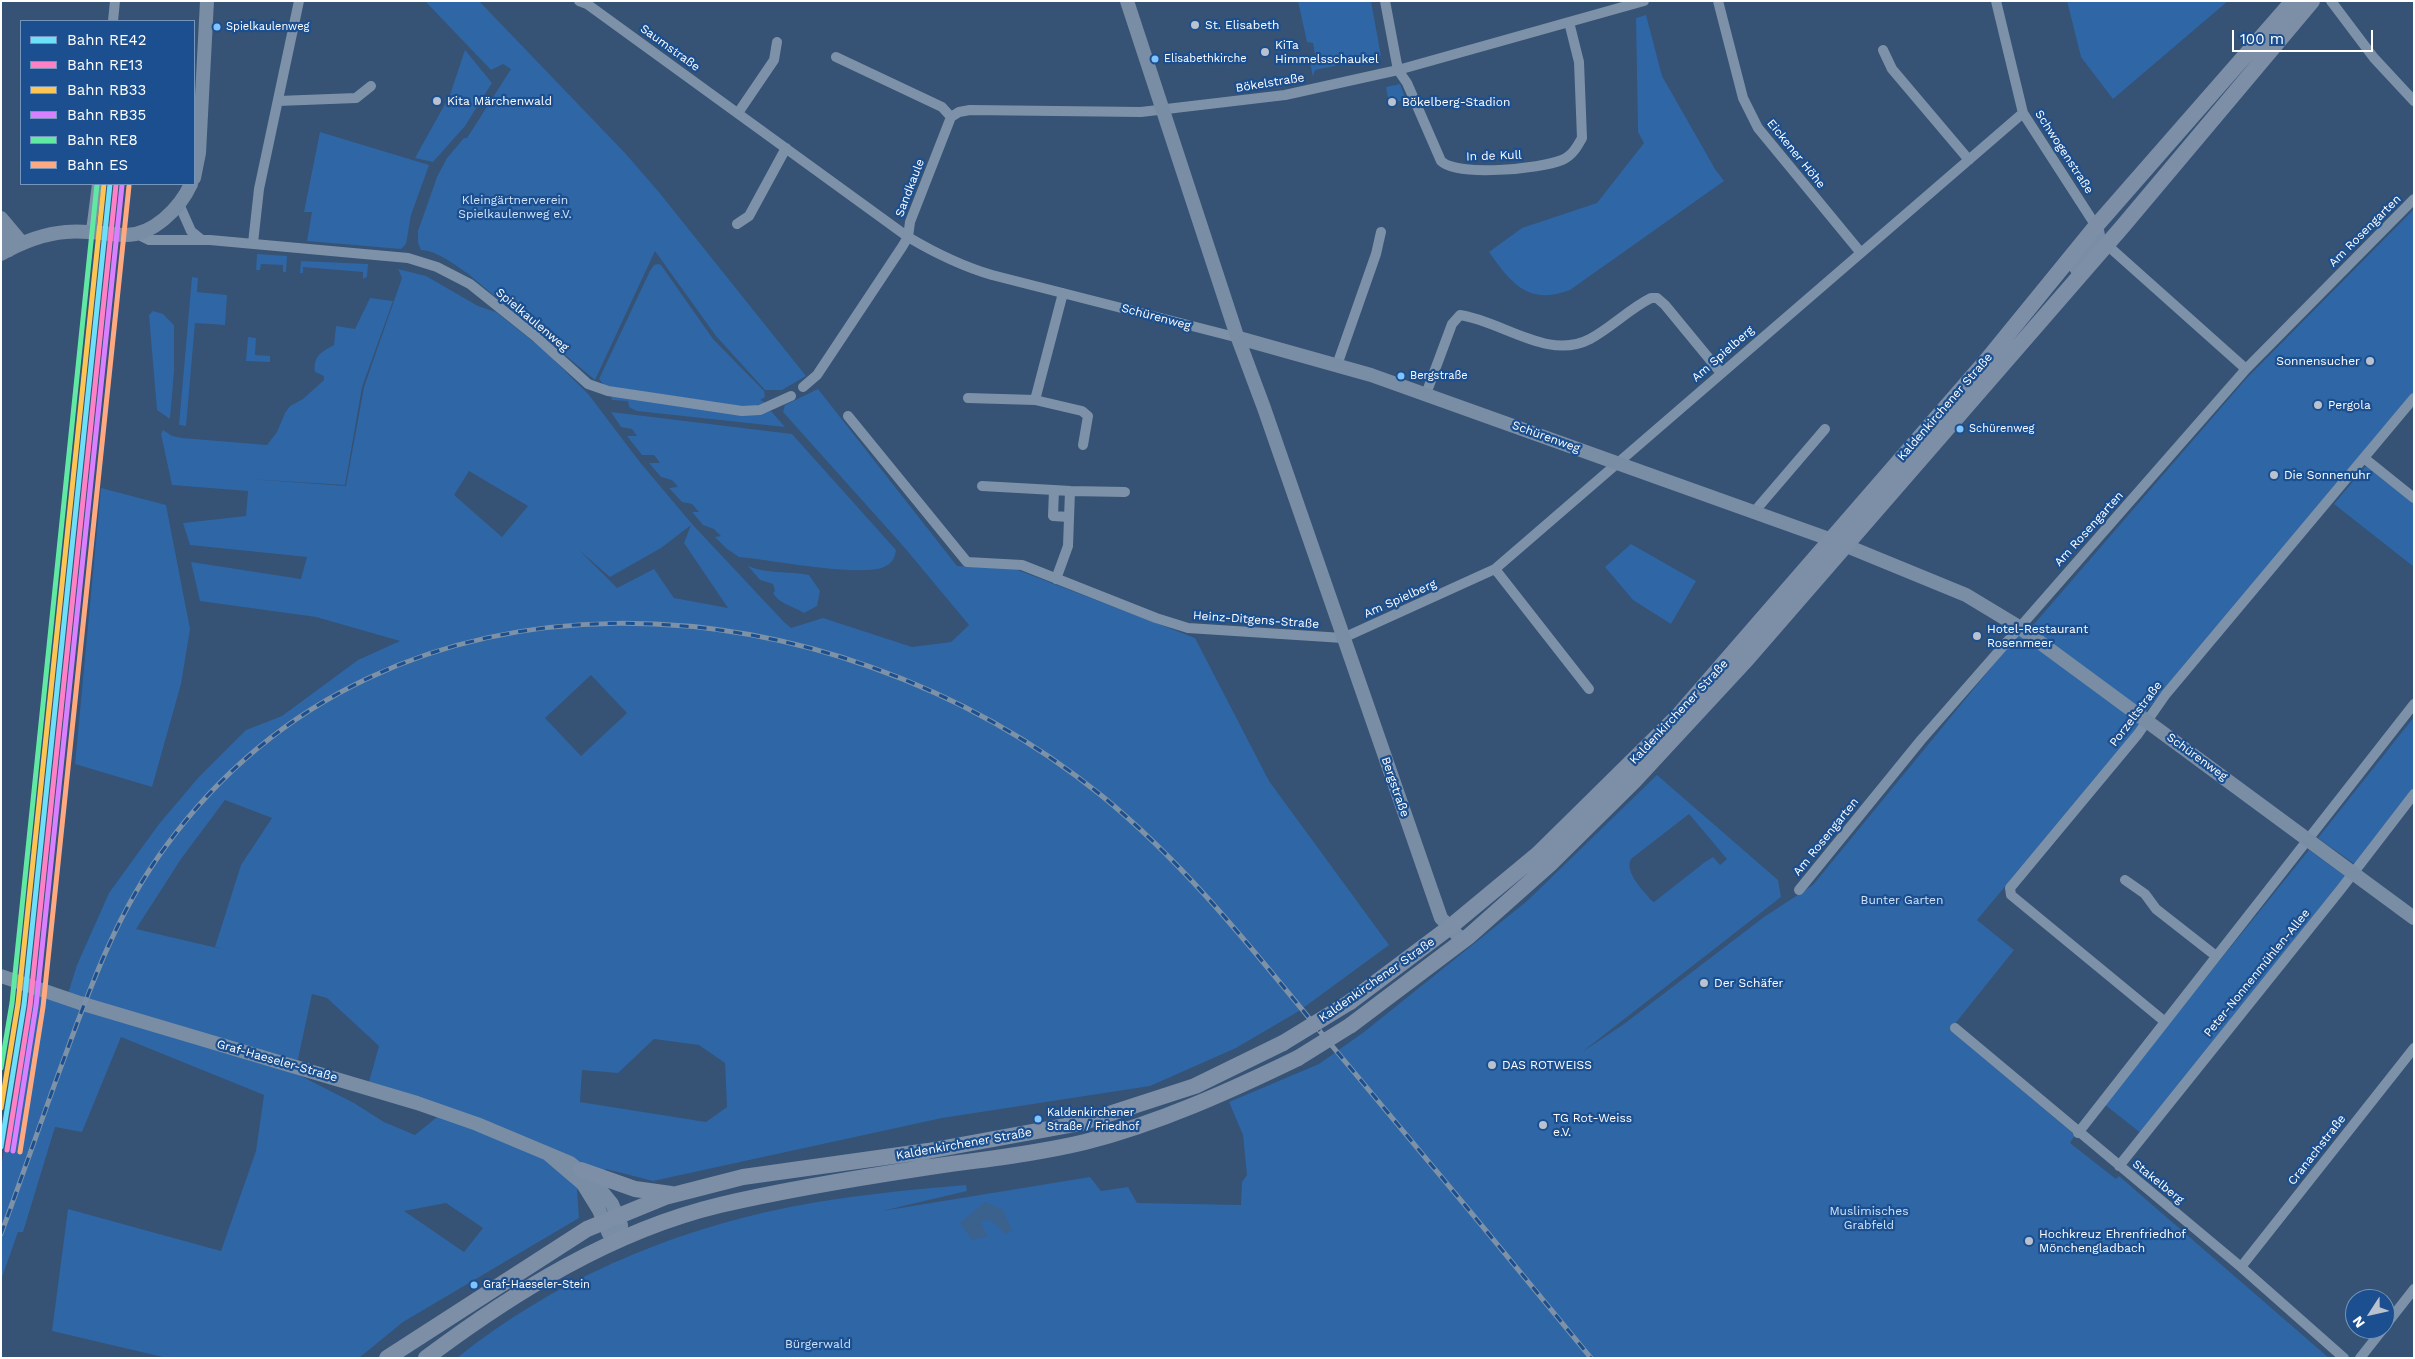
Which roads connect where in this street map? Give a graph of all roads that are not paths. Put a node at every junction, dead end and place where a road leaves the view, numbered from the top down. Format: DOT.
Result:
graph roads {
  1 [pos="115,1"];
  2 [pos="207,1"];
  3 [pos="298,1"];
  4 [pos="1127,1"];
  5 [pos="1385,1"];
  6 [pos="1644,1"];
  7 [pos="1718,1"];
  8 [pos="1996,1"];
  9 [pos="2293,1"];
  10 [pos="2312,1"];
  11 [pos="2331,1"];
  12 [pos="585,2"];
  13 [pos="113,20"];
  14 [pos="1569,22"];
  15 [pos="777,42"];
  16 [pos="1883,50"];
  17 [pos="836,57"];
  18 [pos="1398,70"];
  19 [pos="371,86"];
  20 [pos="278,101"];
  21 [pos="2414,101"];
  22 [pos="1161,110"];
  23 [pos="738,113"];
  24 [pos="2023,113"];
  25 [pos="951,117"];
  26 [pos="786,148"];
  27 [pos="1969,160"];
  28 [pos="195,173"];
  29 [pos="97,185"];
  30 [pos="190,185"];
  31 [pos="2414,199"];
  32 [pos="179,204"];
  33 [pos="1,218"];
  34 [pos="737,224"];
  35 [pos="2096,226"];
  36 [pos="91,230"];
  37 [pos="1,232"];
  38 [pos="1381,232"];
  39 [pos="137,234"];
  40 [pos="908,236"];
  41 [pos="202,240"];
  42 [pos="22,243"];
  43 [pos="253,243"];
  44 [pos="2107,245"];
  45 [pos="5,252"];
  46 [pos="1861,253"];
  47 [pos="1063,293"];
  48 [pos="2025,337"];
  49 [pos="1239,338"];
  50 [pos="1337,365"];
  51 [pos="2246,370"];
  52 [pos="1721,373"];
  53 [pos="803,386"];
  54 [pos="1426,394"];
  55 [pos="791,396"];
  56 [pos="968,398"];
  57 [pos="2414,398"];
  58 [pos="1035,400"];
  59 [pos="848,416"];
  60 [pos="1825,429"];
  61 [pos="1083,445"];
  62 [pos="2364,458"];
  63 [pos="1616,463"];
  64 [pos="982,486"];
  65 [pos="1054,490"];
  66 [pos="1070,491"];
  67 [pos="1125,492"];
  68 [pos="2414,498"];
  69 [pos="1754,512"];
  70 [pos="1069,517"];
  71 [pos="1839,543"];
  72 [pos="1495,569"];
  73 [pos="1056,579"];
  74 [pos="2019,628"];
  75 [pos="1343,638"];
  76 [pos="1589,689"];
  77 [pos="2414,704"];
  78 [pos="2147,721"];
  79 [pos="2414,794"];
  80 [pos="2308,838"];
  81 [pos="2352,873"];
  82 [pos="2125,880"];
  83 [pos="1799,890"];
  84 [pos="2414,918"];
  85 [pos="1450,927"];
  86 [pos="1463,940"];
  87 [pos="2216,956"];
  88 [pos="1,976"];
  89 [pos="2164,1021"];
  90 [pos="1955,1028"];
  91 [pos="2414,1048"];
  92 [pos="2078,1132"];
  93 [pos="549,1155"];
  94 [pos="2119,1166"];
  95 [pos="581,1170"];
  96 [pos="674,1194"];
  97 [pos="610,1219"];
  98 [pos="620,1240"];
  99 [pos="2241,1267"];
  100 [pos="2414,1289"];
  101 [pos="2395,1313"];
  102 [pos="2374,1339"];
  103 [pos="387,1358"];
  104 [pos="426,1358"];
  105 [pos="2344,1358"];
  106 [pos="2360,1358"];
  1 -- 13 [label="street"];
  2 -- 28 [label="street"];
  3 -- 20 [label="street"];
  4 -- 22 [label="street, Bergstraße"];
  5 -- 18 [label="street"];
  6 -- 14 [label="street, Bökelstraße"];
  7 -- 46 [label="street, Eickener Höhe"];
  8 -- 24 [label="street, Schwogenstraße"];
  9 -- 35 [label="main road, Kaldenkirchener Straße"];
  10 -- 44 [label="main road, Kaldenkirchener Straße"];
  11 -- 21 [label="street"];
  12 -- 23 [label="street, Saumstraße"];
  14 -- 18 [label="street, Bökelstraße"];
  14 -- 18 [label="street, In de Kull"];
  15 -- 23 [label="street"];
  16 -- 27 [label="street"];
  17 -- 25 [label="street"];
  18 -- 22 [label="street, Bökelstraße"];
  19 -- 20 [label="street"];
  20 -- 43 [label="street"];
  22 -- 25 [label="street, Bökelstraße"];
  22 -- 49 [label="street, Bergstraße"];
  23 -- 26 [label="street, Saumstraße"];
  24 -- 27 [label="street, Am Spielberg"];
  24 -- 35 [label="street, Schwogenstraße"];
  25 -- 40 [label="street, Sandkaule"];
  26 -- 34 [label="street"];
  26 -- 40 [label="street, Saumstraße"];
  27 -- 46 [label="street, Am Spielberg"];
  29 -- 36 [label="street"];
  30 -- 32 [label="street"];
  31 -- 51 [label="street, Am Rosengarten"];
  32 -- 39 [label="street"];
  32 -- 41 [label="street"];
  33 -- 42 [label="street"];
  35 -- 48 [label="street, Kaldenkirchener Straße"];
  35 -- 71 [label="main road, Kaldenkirchener Straße"];
  36 -- 39 [label="street"];
  36 -- 42 [label="street"];
  37 -- 45 [label="street"];
  38 -- 50 [label="street"];
  39 -- 41 [label="street, Spielkaulenweg"];
  40 -- 47 [label="street, Schürenweg"];
  40 -- 53 [label="street, Sandkaule"];
  41 -- 43 [label="street, Spielkaulenweg"];
  42 -- 45 [label="street"];
  43 -- 55 [label="street, Spielkaulenweg"];
  44 -- 48 [label="main road, Kaldenkirchener Straße"];
  44 -- 51 [label="street"];
  46 -- 52 [label="street, Am Spielberg"];
  47 -- 49 [label="street, Schürenweg"];
  47 -- 58 [label="street"];
  48 -- 71 [label="main road, Kaldenkirchener Straße"];
  49 -- 50 [label="street, Schürenweg"];
  49 -- 75 [label="street, Bergstraße"];
  50 -- 54 [label="street, Schürenweg"];
  51 -- 74 [label="street, Am Rosengarten"];
  52 -- 54 [label="street"];
  52 -- 63 [label="street, Am Spielberg"];
  54 -- 63 [label="street, Schürenweg"];
  56 -- 58 [label="street"];
  57 -- 62 [label="street, Porzeltstraße"];
  58 -- 61 [label="street"];
  59 -- 73 [label="street, Heinz-Ditgens-Straße"];
  60 -- 69 [label="street"];
  62 -- 68 [label="street"];
  62 -- 78 [label="street, Porzeltstraße"];
  63 -- 69 [label="street, Schürenweg"];
  63 -- 72 [label="street, Am Spielberg"];
  64 -- 65 [label="street"];
  65 -- 66 [label="street"];
  65 -- 70 [label="street"];
  66 -- 67 [label="street"];
  66 -- 70 [label="street"];
  69 -- 71 [label="street, Schürenweg"];
  70 -- 73 [label="street"];
  71 -- 74 [label="street, Schürenweg"];
  71 -- 85 [label="main road, Kaldenkirchener Straße"];
  71 -- 86 [label="main road, Kaldenkirchener Straße"];
  72 -- 75 [label="street, Am Spielberg"];
  72 -- 76 [label="street"];
  73 -- 75 [label="street, Heinz-Ditgens-Straße"];
  74 -- 78 [label="street, Schürenweg"];
  74 -- 83 [label="street, Am Rosengarten"];
  75 -- 85 [label="street, Bergstraße"];
  77 -- 80 [label="street"];
  78 -- 80 [label="street, Schürenweg"];
  78 -- 89 [label="street, Porzeltstraße"];
  79 -- 81 [label="street, Peter-Nonnenmühlen-Allee"];
  80 -- 81 [label="street, Schürenweg"];
  80 -- 87 [label="street"];
  81 -- 84 [label="street, Schürenweg"];
  81 -- 94 [label="street, Peter-Nonnenmühlen-Allee"];
  82 -- 87 [label="street"];
  85 -- 86 [label="street, Bergstraße"];
  85 -- 96 [label="main road, Kaldenkirchener Straße, bridge"];
  86 -- 98 [label="main road, Kaldenkirchener Straße, bridge"];
  87 -- 89 [label="street"];
  88 -- 93 [label="street, Graf-Haeseler-Straße"];
  89 -- 92 [label="street"];
  90 -- 92 [label="street, Stakelberg"];
  91 -- 99 [label="street, Cranachstraße"];
  92 -- 94 [label="street, Stakelberg"];
  93 -- 95 [label="street, Graf-Haeseler-Straße"];
  93 -- 97 [label="street, Graf-Haeseler-Straße"];
  94 -- 99 [label="street, Stakelberg"];
  95 -- 96 [label="main road"];
  95 -- 97 [label="street, Graf-Haeseler-Straße"];
  96 -- 97 [label="main road, Kaldenkirchener Straße"];
  97 -- 98 [label="street, Graf-Haeseler-Straße"];
  97 -- 103 [label="main road, Kaldenkirchener Straße"];
  98 -- 104 [label="main road, Kaldenkirchener Straße"];
  99 -- 105 [label="street, Stakelberg"];
  100 -- 101 [label="street"];
  102 -- 106 [label="street"];
}
